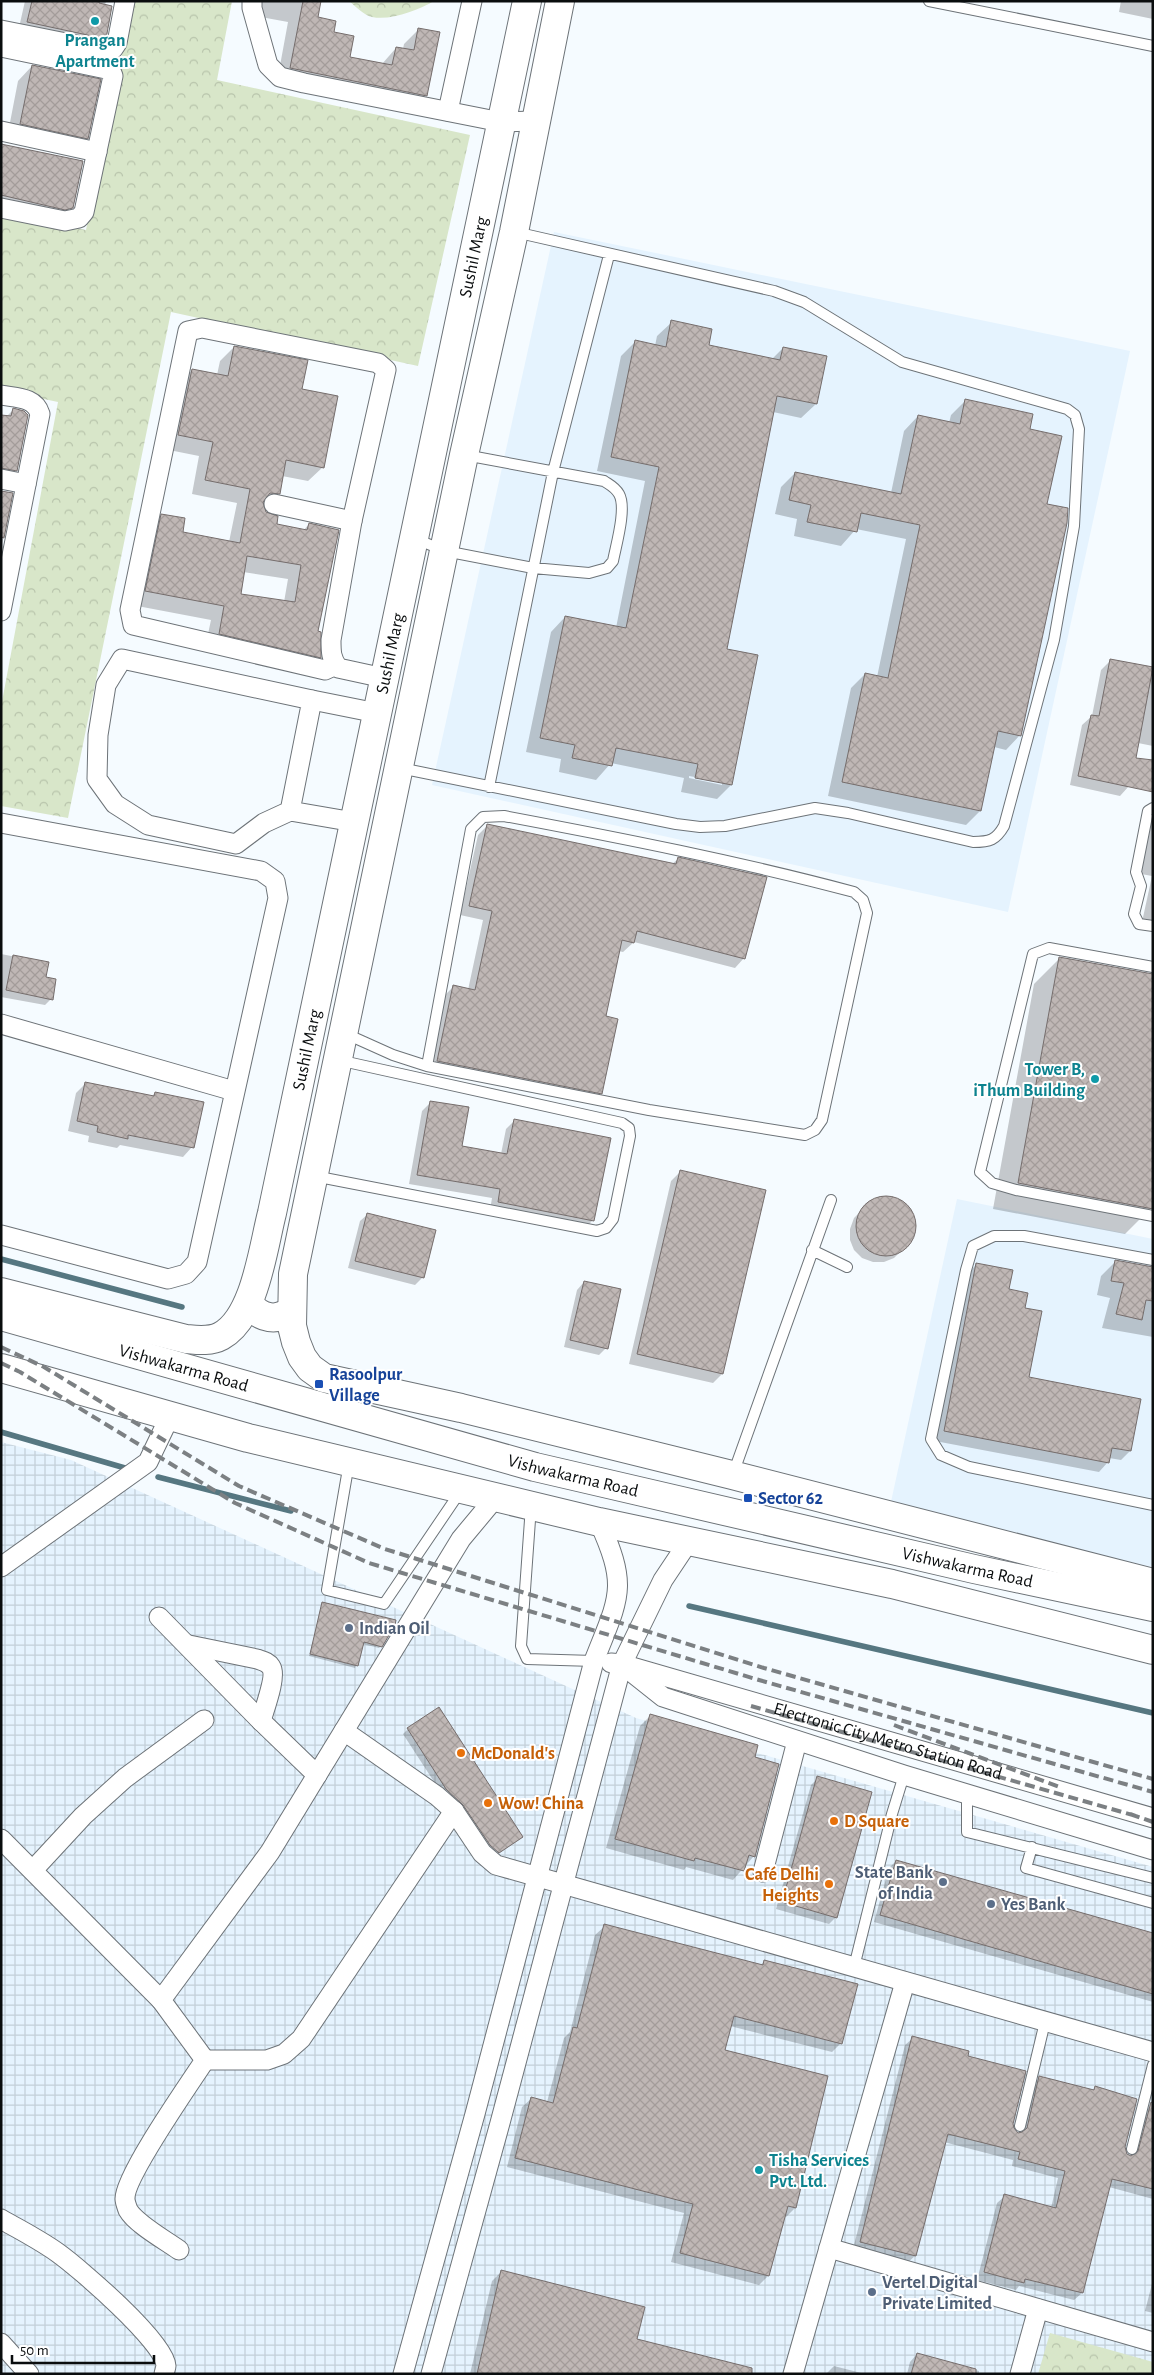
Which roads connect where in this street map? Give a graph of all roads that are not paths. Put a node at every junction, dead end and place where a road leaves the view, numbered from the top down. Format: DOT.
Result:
graph roads {
  1 [pos="125,1"];
  2 [pos="252,1"];
  3 [pos="472,1"];
  4 [pos="527,1"];
  5 [pos="560,1"];
  6 [pos="929,1"];
  7 [pos="970,5"];
  8 [pos="1,30"];
  9 [pos="1153,46"];
  10 [pos="1,47"];
  11 [pos="448,112"];
  12 [pos="501,122"];
  13 [pos="535,122"];
  14 [pos="1,131"];
  15 [pos="97,152"];
  16 [pos="1,208"];
  17 [pos="514,232"];
  18 [pos="609,255"];
  19 [pos="1,395"];
  20 [pos="464,455"];
  21 [pos="553,472"];
  22 [pos="1,479"];
  23 [pos="26,484"];
  24 [pos="274,504"];
  25 [pos="352,522"];
  26 [pos="414,538"];
  27 [pos="445,551"];
  28 [pos="534,568"];
  29 [pos="5,577"];
  30 [pos="1,612"];
  31 [pos="336,665"];
  32 [pos="384,678"];
  33 [pos="312,700"];
  34 [pos="377,713"];
  35 [pos="399,768"];
  36 [pos="489,786"];
  37 [pos="1153,808"];
  38 [pos="290,811"];
  39 [pos="1,822"];
  40 [pos="354,822"];
  41 [pos="1153,926"];
  42 [pos="1153,967"];
  43 [pos="1,1024"];
  44 [pos="343,1032"];
  45 [pos="338,1060"];
  46 [pos="427,1066"];
  47 [pos="234,1091"];
  48 [pos="313,1176"];
  49 [pos="831,1200"];
  50 [pos="1153,1216"];
  51 [pos="1,1234"];
  52 [pos="812,1250"];
  53 [pos="1153,1260"];
  54 [pos="847,1267"];
  55 [pos="1,1292"];
  56 [pos="249,1304"];
  57 [pos="292,1310"];
  58 [pos="1,1316"];
  59 [pos="1,1368"];
  60 [pos="324,1378"];
  61 [pos="348,1415"];
  62 [pos="170,1416"];
  63 [pos="525,1425"];
  64 [pos="349,1462"];
  65 [pos="516,1462"];
  66 [pos="732,1475"];
  67 [pos="462,1489"];
  68 [pos="496,1497"];
  69 [pos="531,1505"];
  70 [pos="1153,1505"];
  71 [pos="599,1522"];
  72 [pos="689,1542"];
  73 [pos="901,1552"];
  74 [pos="1,1567"];
  75 [pos="974,1569"];
  76 [pos="1153,1583"];
  77 [pos="892,1584"];
  78 [pos="966,1602"];
  79 [pos="1153,1607"];
  80 [pos="159,1617"];
  81 [pos="189,1645"];
  82 [pos="1153,1650"];
  83 [pos="594,1661"];
  84 [pos="622,1664"];
  85 [pos="204,1720"];
  86 [pos="261,1721"];
  87 [pos="344,1731"];
  88 [pos="798,1741"];
  89 [pos="317,1775"];
  90 [pos="904,1775"];
  91 [pos="967,1794"];
  92 [pos="454,1811"];
  93 [pos="1153,1818"];
  94 [pos="1,1838"];
  95 [pos="1032,1847"];
  96 [pos="1153,1850"];
  97 [pos="33,1870"];
  98 [pos="763,1872"];
  99 [pos="538,1877"];
  100 [pos="1153,1878"];
  101 [pos="563,1884"];
  102 [pos="1153,1903"];
  103 [pos="854,1967"];
  104 [pos="905,1982"];
  105 [pos="161,2000"];
  106 [pos="1045,2022"];
  107 [pos="1153,2052"];
  108 [pos="205,2060"];
  109 [pos="1153,2065"];
  110 [pos="1020,2126"];
  111 [pos="1132,2148"];
  112 [pos="1,2219"];
  113 [pos="829,2248"];
  114 [pos="180,2250"];
  115 [pos="1038,2309"];
  116 [pos="1153,2342"];
  117 [pos="1,2343"];
  118 [pos="29,2374"];
  119 [pos="164,2374"];
  120 [pos="404,2374"];
  121 [pos="431,2374"];
  122 [pos="793,2374"];
  123 [pos="1020,2374"];
  1 -- 8 [label="street"];
  2 -- 11 [label="street"];
  3 -- 11 [label="street"];
  4 -- 12 [label="street, Sushil Marg"];
  5 -- 13 [label="street, Sushil Marg"];
  6 -- 7 [label="lane"];
  7 -- 9 [label="lane"];
  10 -- 15 [label="street"];
  11 -- 12 [label="street"];
  12 -- 13 [label="street"];
  12 -- 26 [label="street, Sushil Marg"];
  13 -- 17 [label="street, Sushil Marg"];
  14 -- 15 [label="street"];
  15 -- 16 [label="street"];
  17 -- 18 [label="lane"];
  17 -- 20 [label="street, Sushil Marg"];
  18 -- 21 [label="lane"];
  18 -- 36 [label="lane"];
  19 -- 23 [label="street"];
  20 -- 21 [label="lane"];
  20 -- 27 [label="street, Sushil Marg"];
  21 -- 28 [label="lane"];
  21 -- 28 [label="lane"];
  22 -- 23 [label="street"];
  23 -- 29 [label="street"];
  24 -- 25 [label="street"];
  25 -- 31 [label="street"];
  25 -- 31 [label="street"];
  26 -- 27 [label="lane"];
  26 -- 32 [label="street, Sushil Marg"];
  27 -- 28 [label="lane"];
  27 -- 35 [label="street, Sushil Marg"];
  28 -- 36 [label="lane"];
  29 -- 30 [label="street"];
  31 -- 32 [label="street"];
  32 -- 34 [label="street, Sushil Marg"];
  33 -- 34 [label="street"];
  33 -- 38 [label="street"];
  33 -- 38 [label="street"];
  34 -- 40 [label="street, Sushil Marg"];
  35 -- 36 [label="lane"];
  35 -- 44 [label="street, Sushil Marg"];
  37 -- 41 [label="lane"];
  38 -- 40 [label="street"];
  39 -- 47 [label="street"];
  40 -- 56 [label="street, Sushil Marg"];
  42 -- 50 [label="lane"];
  43 -- 47 [label="street"];
  44 -- 45 [label="street, Sushil Marg"];
  44 -- 46 [label="lane"];
  45 -- 48 [label="street, Sushil Marg"];
  45 -- 48 [label="lane"];
  46 -- 46 [label="lane"];
  47 -- 51 [label="street"];
  48 -- 57 [label="street, Sushil Marg"];
  49 -- 52 [label="lane"];
  52 -- 54 [label="lane"];
  52 -- 66 [label="lane"];
  53 -- 70 [label="lane"];
  55 -- 56 [label="street"];
  56 -- 57 [label="street"];
  57 -- 60 [label="street, Sushil Marg"];
  58 -- 61 [label="street, Vishwakarma Road"];
  59 -- 62 [label="street, Vishwakarma Road"];
  60 -- 61 [label="street"];
  60 -- 63 [label="street"];
  61 -- 65 [label="street, Vishwakarma Road"];
  62 -- 64 [label="street, Vishwakarma Road"];
  62 -- 74 [label="street"];
  63 -- 65 [label="street"];
  63 -- 66 [label="street"];
  64 -- 67 [label="street, Vishwakarma Road"];
  64 -- 67 [label="lane"];
  65 -- 73 [label="street, Vishwakarma Road"];
  66 -- 76 [label="street"];
  67 -- 68 [label="street, Vishwakarma Road"];
  68 -- 69 [label="street, Vishwakarma Road"];
  68 -- 87 [label="street"];
  69 -- 71 [label="street, Vishwakarma Road"];
  69 -- 83 [label="lane"];
  71 -- 72 [label="street, Vishwakarma Road"];
  71 -- 83 [label="street"];
  72 -- 77 [label="street, Vishwakarma Road"];
  72 -- 84 [label="street"];
  73 -- 75 [label="street, Vishwakarma Road"];
  73 -- 77 [label="street"];
  75 -- 78 [label="street"];
  75 -- 79 [label="street, Vishwakarma Road"];
  77 -- 78 [label="street, Vishwakarma Road"];
  78 -- 82 [label="street, Vishwakarma Road"];
  80 -- 81 [label="street"];
  81 -- 86 [label="street"];
  81 -- 86 [label="street"];
  83 -- 84 [label="street, Electronic City Metro Station Road"];
  83 -- 99 [label="street"];
  84 -- 88 [label="street"];
  84 -- 93 [label="street, Electronic City Metro Station Road"];
  84 -- 101 [label="street"];
  85 -- 97 [label="street"];
  86 -- 89 [label="street"];
  87 -- 89 [label="street"];
  87 -- 92 [label="street"];
  88 -- 90 [label="street"];
  88 -- 98 [label="street"];
  89 -- 105 [label="street"];
  90 -- 91 [label="street"];
  90 -- 103 [label="lane"];
  91 -- 95 [label="lane"];
  91 -- 96 [label="street"];
  92 -- 99 [label="street"];
  92 -- 108 [label="street"];
  94 -- 97 [label="street"];
  95 -- 100 [label="lane"];
  95 -- 102 [label="lane"];
  97 -- 105 [label="street"];
  99 -- 101 [label="street"];
  99 -- 120 [label="street"];
  101 -- 103 [label="street"];
  101 -- 121 [label="street"];
  103 -- 104 [label="street"];
  104 -- 106 [label="street"];
  104 -- 113 [label="street"];
  105 -- 108 [label="street"];
  106 -- 107 [label="street"];
  106 -- 110 [label="lane"];
  108 -- 114 [label="street"];
  109 -- 111 [label="lane"];
  112 -- 119 [label="street"];
  113 -- 115 [label="street"];
  113 -- 122 [label="street"];
  115 -- 116 [label="street"];
  115 -- 123 [label="street"];
  117 -- 118 [label="street"];
}
